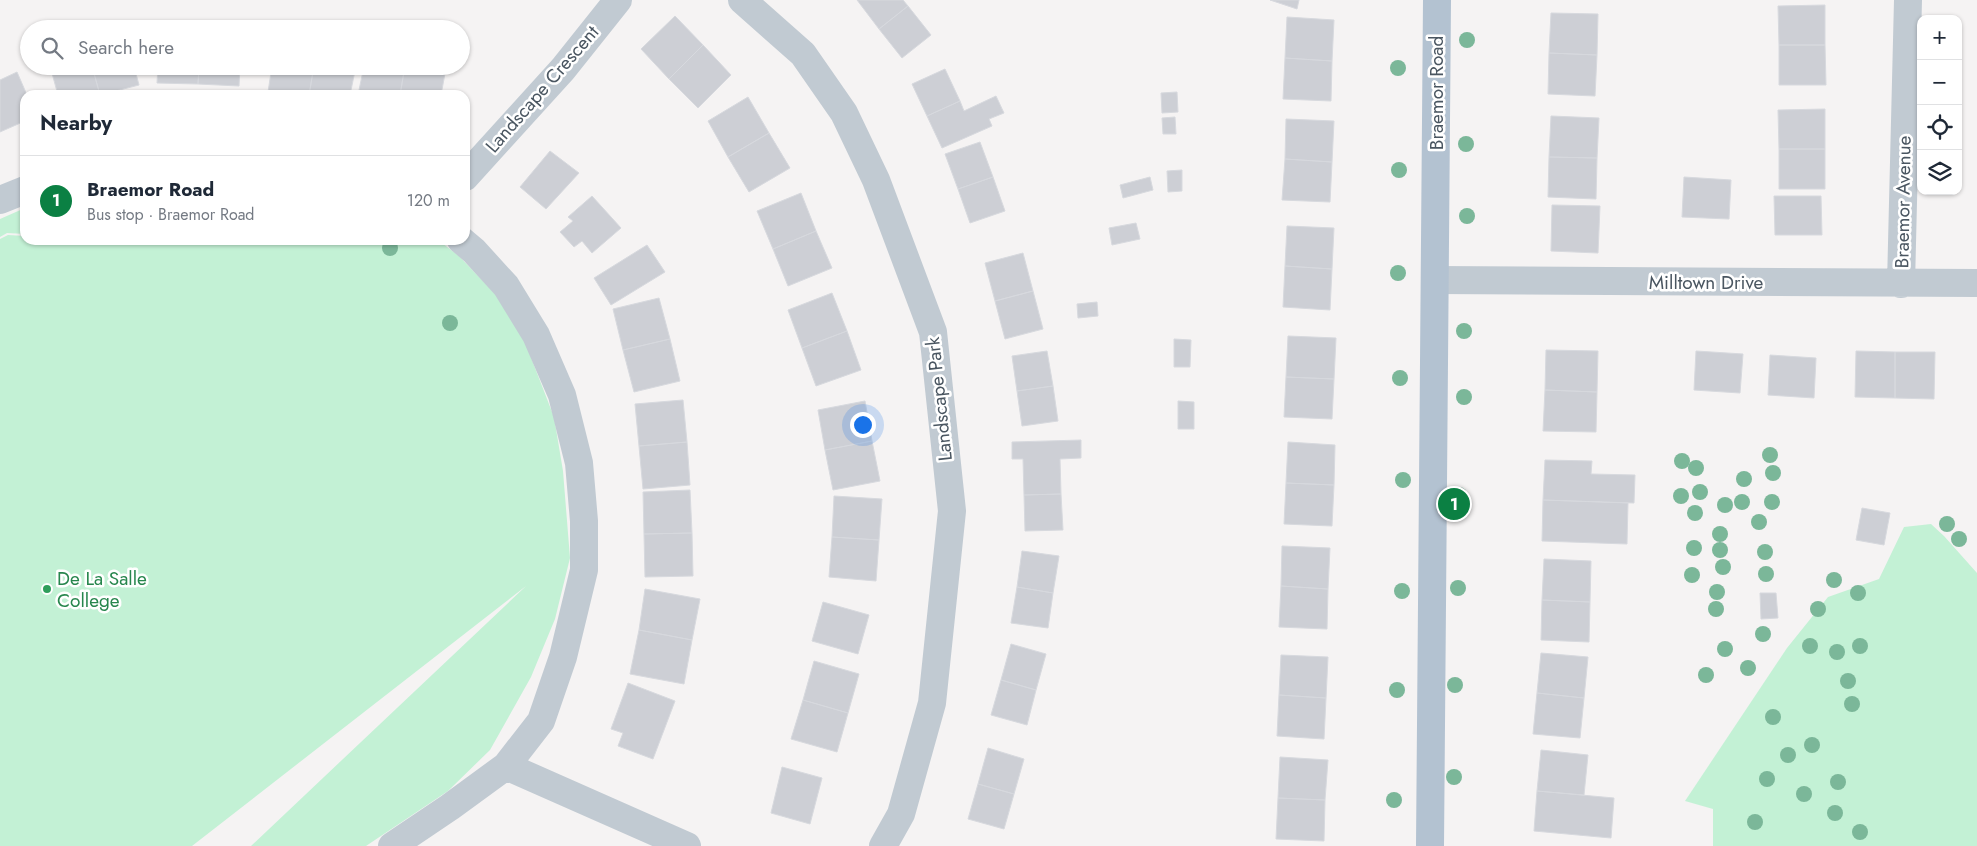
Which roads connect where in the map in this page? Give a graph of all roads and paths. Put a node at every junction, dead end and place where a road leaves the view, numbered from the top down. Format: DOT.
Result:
graph roads {
  1 [pos="618,0"];
  2 [pos="742,0"];
  3 [pos="1437,0"];
  4 [pos="1908,0"];
  5 [pos="470,171"];
  6 [pos="20,192"];
  7 [pos="0,200"];
  8 [pos="467,245"];
  9 [pos="1435,280"];
  10 [pos="1901,284"];
  11 [pos="1977,284"];
  12 [pos="506,766"];
  13 [pos="392,846"];
  14 [pos="686,846"];
  15 [pos="883,846"];
  16 [pos="1430,846"];
  1 -- 5 [label="street, Landscape Crescent"];
  2 -- 15 [label="street, Landscape Park"];
  3 -- 9 [label="main road, Braemor Road"];
  4 -- 10 [label="street, Braemor Avenue"];
  6 -- 7 [label="street"];
  8 -- 12 [label="street"];
  9 -- 10 [label="street, Milltown Drive"];
  9 -- 16 [label="main road, Braemor Road"];
  10 -- 11 [label="street, Milltown Drive"];
  12 -- 13 [label="street"];
  12 -- 14 [label="street"];
}
